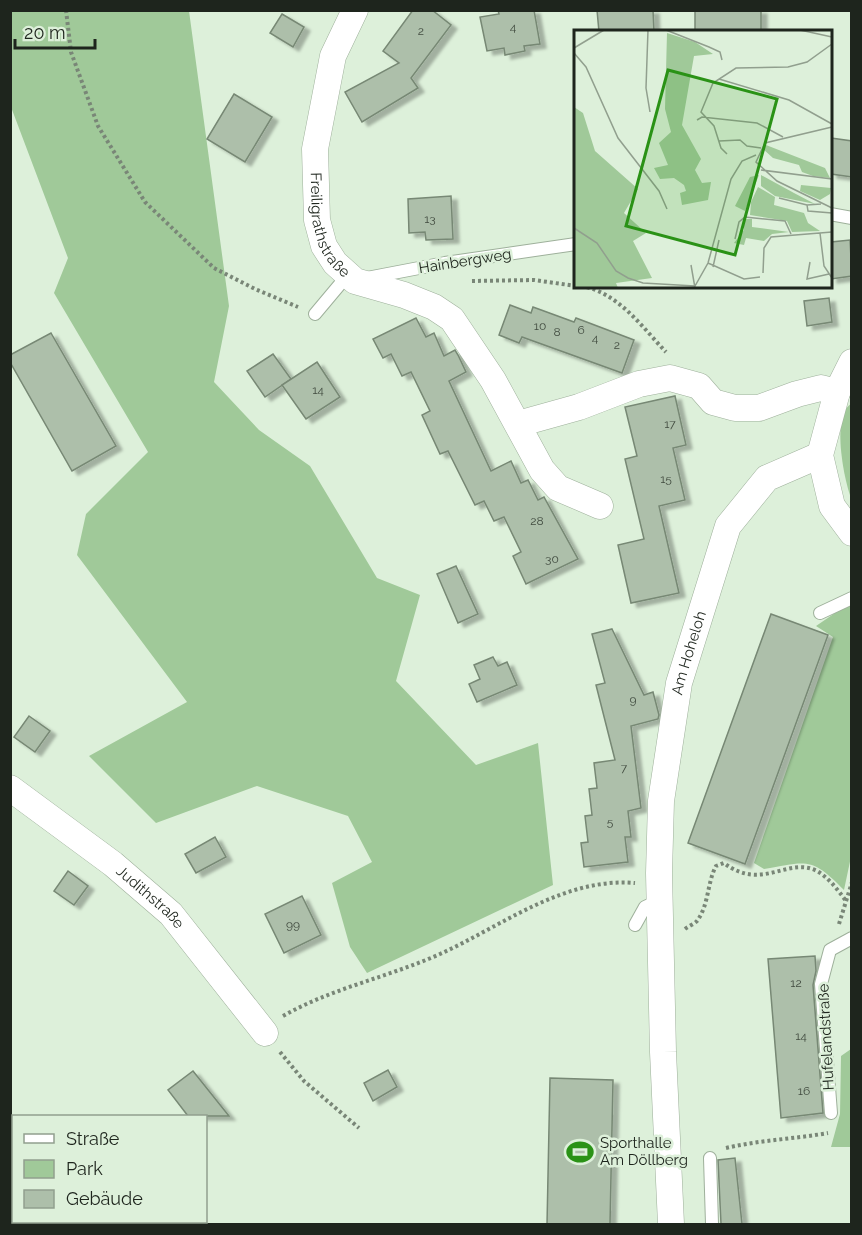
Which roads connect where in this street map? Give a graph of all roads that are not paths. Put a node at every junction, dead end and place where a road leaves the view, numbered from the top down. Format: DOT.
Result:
graph roads {
  1 [pos="355,10"];
  2 [pos="832,214"];
  3 [pos="852,218"];
  4 [pos="574,244"];
  5 [pos="355,281"];
  6 [pos="315,314"];
  7 [pos="852,362"];
  8 [pos="837,392"];
  9 [pos="518,424"];
  10 [pos="820,455"];
  11 [pos="600,506"];
  12 [pos="852,533"];
  13 [pos="852,598"];
  14 [pos="820,613"];
  15 [pos="10,788"];
  16 [pos="660,900"];
  17 [pos="635,925"];
  18 [pos="852,938"];
  19 [pos="265,1033"];
  20 [pos="831,1113"];
  21 [pos="710,1158"];
  22 [pos="671,1224"];
  23 [pos="712,1224"];
  1 -- 5 [label="street, Freiligrathstraße"];
  2 -- 3 [label="lane"];
  4 -- 5 [label="lane, Hainbergweg"];
  5 -- 6 [label="lane, Hainbergweg"];
  5 -- 9 [label="street, Freiligrathstraße"];
  7 -- 8 [label="street"];
  8 -- 9 [label="street"];
  8 -- 10 [label="street"];
  9 -- 11 [label="street, Freiligrathstraße"];
  10 -- 12 [label="street"];
  10 -- 16 [label="street, Am Hoheloh"];
  13 -- 14 [label="lane"];
  15 -- 19 [label="street, Judithstraße"];
  16 -- 17 [label="lane"];
  16 -- 22 [label="street, Am Hoheloh"];
  18 -- 20 [label="lane, Hufelandstraße"];
  21 -- 23 [label="lane"];
}
